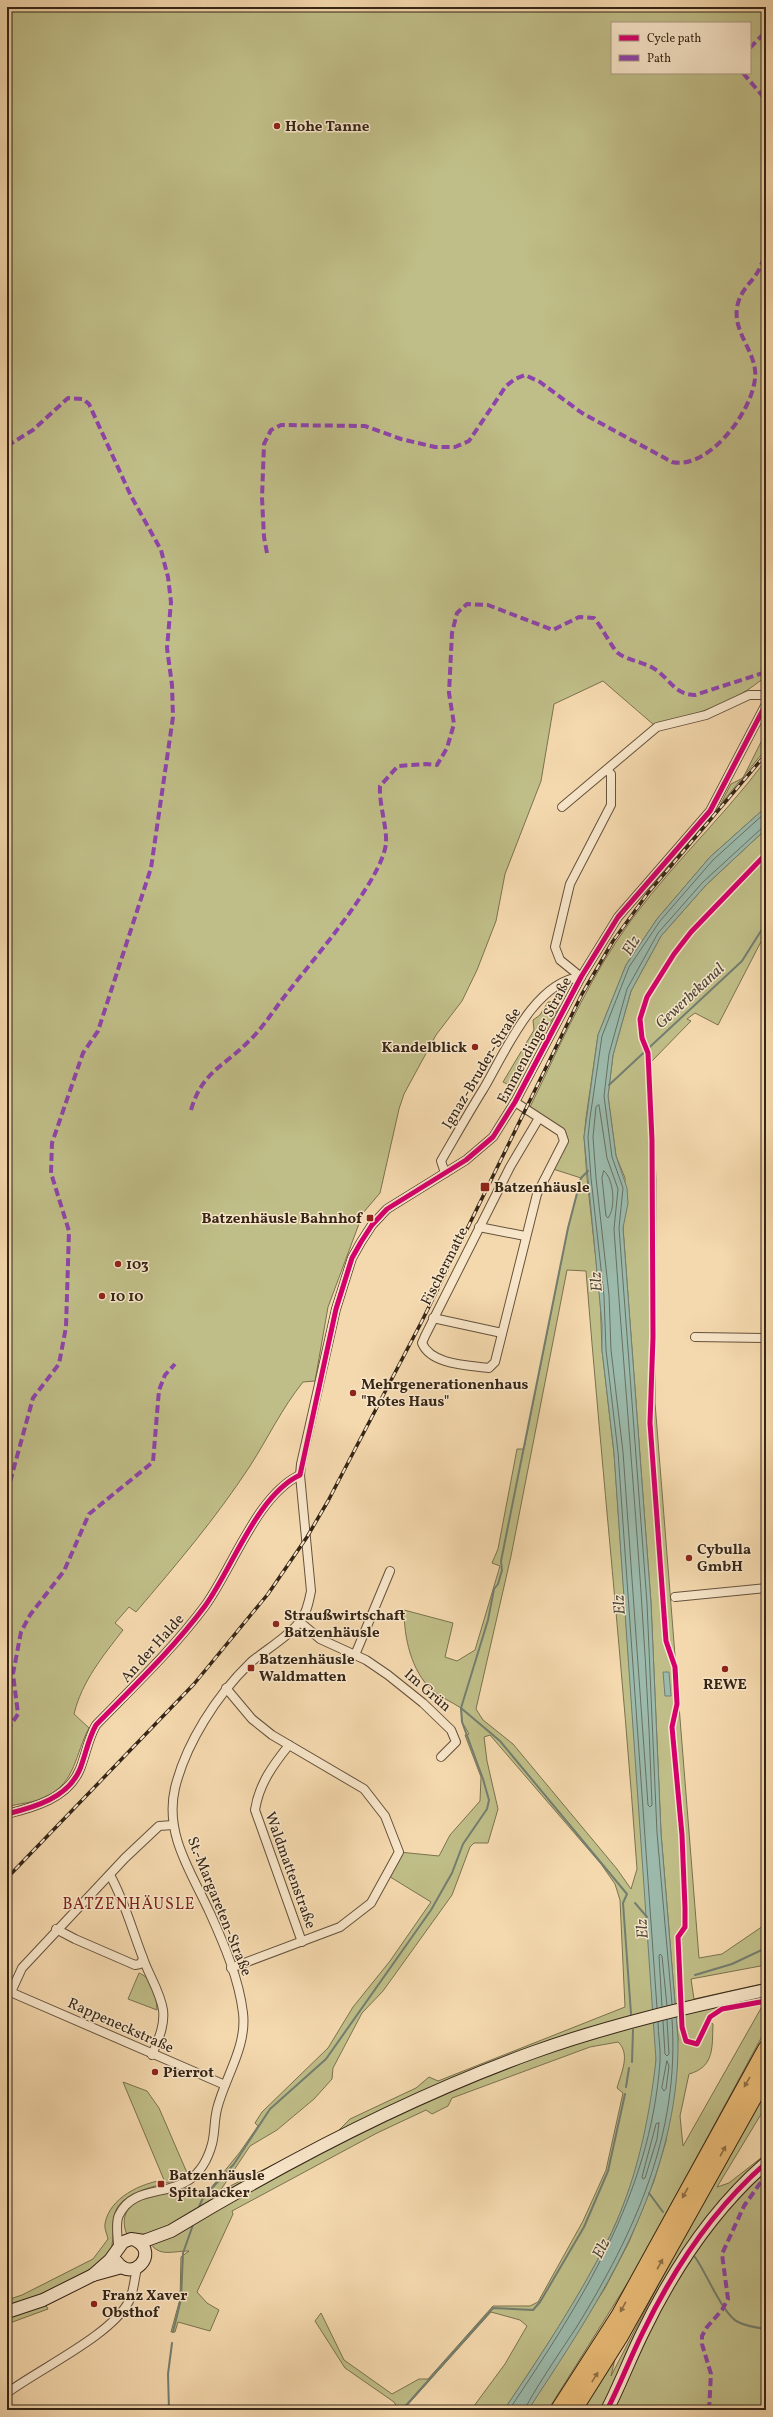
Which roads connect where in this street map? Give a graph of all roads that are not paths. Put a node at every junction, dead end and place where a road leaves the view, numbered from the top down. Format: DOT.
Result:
graph roads {
  1 [pos="766,695"];
  2 [pos="766,704"];
  3 [pos="607,770"];
  4 [pos="562,807"];
  5 [pos="581,977"];
  6 [pos="515,1102"];
  7 [pos="539,1118"];
  8 [pos="446,1173"];
  9 [pos="479,1227"];
  10 [pos="525,1236"];
  11 [pos="433,1318"];
  12 [pos="502,1334"];
  13 [pos="695,1337"];
  14 [pos="766,1338"];
  15 [pos="323,1369"];
  16 [pos="300,1475"];
  17 [pos="390,1571"];
  18 [pos="766,1588"];
  19 [pos="675,1597"];
  20 [pos="300,1622"];
  21 [pos="356,1655"];
  22 [pos="226,1688"];
  23 [pos="289,1745"];
  24 [pos="441,1757"];
  25 [pos="7,1814"];
  26 [pos="173,1825"];
  27 [pos="110,1875"];
  28 [pos="56,1929"];
  29 [pos="302,1942"];
  30 [pos="143,1959"];
  31 [pos="232,1968"];
  32 [pos="766,1990"];
  33 [pos="9,1992"];
  34 [pos="766,2048"];
  35 [pos="152,2055"];
  36 [pos="766,2076"];
  37 [pos="225,2085"];
  38 [pos="766,2163"];
  39 [pos="118,2230"];
  40 [pos="171,2231"];
  41 [pos="125,2244"];
  42 [pos="146,2254"];
  43 [pos="128,2268"];
  44 [pos="93,2275"];
  45 [pos="7,2312"];
  46 [pos="7,2393"];
  47 [pos="558,2410"];
  48 [pos="574,2410"];
  49 [pos="607,2410"];
  1 -- 3 [label="street"];
  2 -- 5 [label="street, Emmendinger Straße"];
  3 -- 4 [label="street"];
  3 -- 5 [label="street"];
  5 -- 6 [label="street, Emmendinger Straße"];
  5 -- 8 [label="street, Ignaz-Bruder-Straße"];
  6 -- 7 [label="street, Fischermatte"];
  6 -- 8 [label="street, Emmendinger Straße"];
  7 -- 9 [label="street, Fischermatte"];
  7 -- 10 [label="street, Fischermatte"];
  8 -- 15 [label="street, Emmendinger Straße"];
  9 -- 10 [label="street, Fischermatte"];
  9 -- 11 [label="street, Fischermatte"];
  10 -- 12 [label="street, Fischermatte"];
  11 -- 12 [label="street, Fischermatte"];
  11 -- 12 [label="street, Fischermatte"];
  13 -- 14 [label="street"];
  15 -- 16 [label="street, St.-Margareten-Straße"];
  16 -- 20 [label="street, St.-Margareten-Straße"];
  16 -- 25 [label="street, An der Halde"];
  17 -- 21 [label="street"];
  18 -- 19 [label="street"];
  20 -- 21 [label="street, Im Grün"];
  20 -- 22 [label="street, St.-Margareten-Straße"];
  21 -- 24 [label="street, Im Grün"];
  22 -- 23 [label="street, Waldmattenstraße"];
  22 -- 26 [label="street, St.-Margareten-Straße"];
  23 -- 29 [label="street, Waldmattenstraße"];
  23 -- 29 [label="street, Waldmattenstraße"];
  26 -- 27 [label="street"];
  26 -- 31 [label="street, St.-Margareten-Straße"];
  27 -- 28 [label="street"];
  27 -- 30 [label="street"];
  28 -- 30 [label="street"];
  28 -- 33 [label="street"];
  29 -- 31 [label="street, Waldmattenstraße"];
  30 -- 35 [label="street"];
  31 -- 37 [label="street, St.-Margareten-Straße"];
  32 -- 40 [label="main road"];
  33 -- 35 [label="street, Rappeneckstraße"];
  34 -- 47 [label="highway, one-way"];
  35 -- 37 [label="street, Rappeneckstraße"];
  48 -- 36 [label="highway, one-way"];
  37 -- 39 [label="street, St.-Margareten-Straße"];
  38 -- 49 [label="main road"];
  39 -- 41 [label="street"];
  39 -- 41 [label="street, St.-Margareten-Straße"];
  40 -- 41 [label="main road"];
  40 -- 42 [label="main road"];
  41 -- 42 [label="main road"];
  41 -- 43 [label="main road"];
  41 -- 44 [label="main road"];
  42 -- 43 [label="main road"];
  43 -- 44 [label="main road"];
  43 -- 46 [label="street"];
  44 -- 45 [label="main road"];
}
